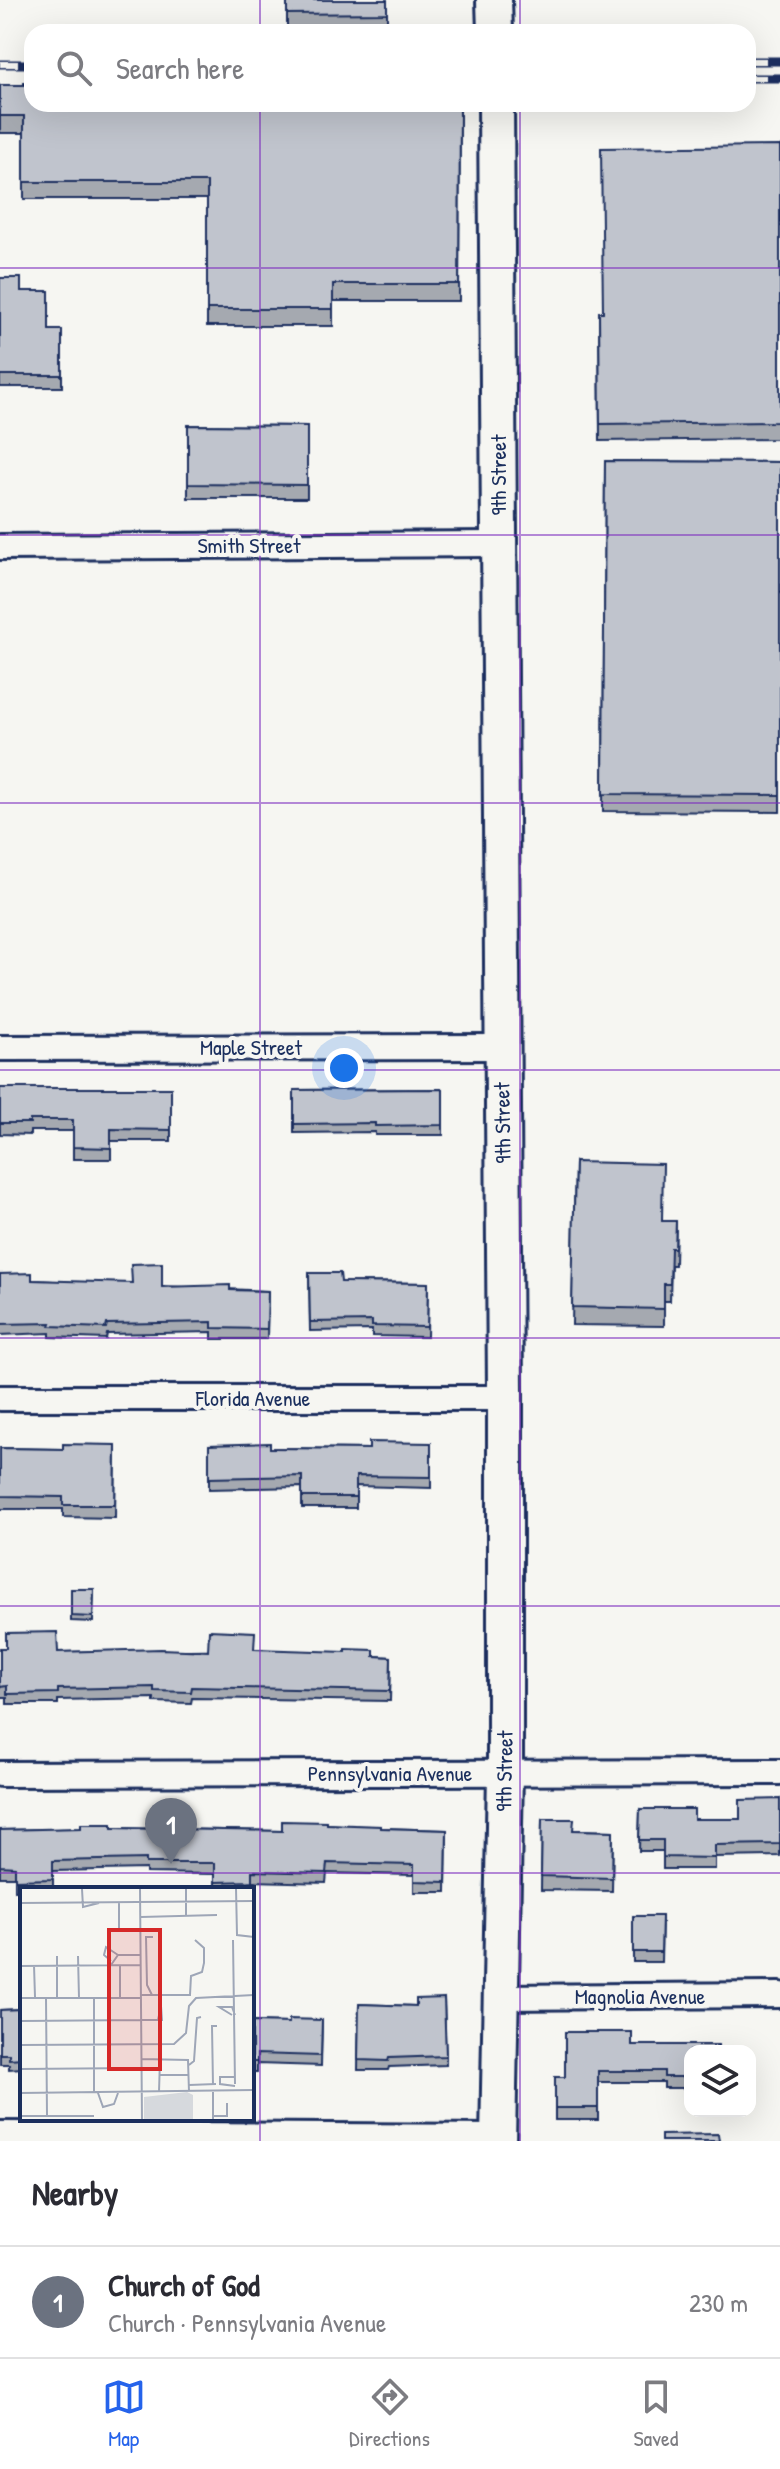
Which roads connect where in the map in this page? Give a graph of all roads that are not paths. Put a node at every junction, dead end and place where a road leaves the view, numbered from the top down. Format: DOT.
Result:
graph roads {
  1 [pos="494,0"];
  2 [pos="495,24"];
  3 [pos="496,112"];
  4 [pos="498,544"];
  5 [pos="0,547"];
  6 [pos="501,1047"];
  7 [pos="0,1048"];
  8 [pos="0,1398"];
  9 [pos="505,1398"];
  10 [pos="780,1772"];
  11 [pos="505,1773"];
  12 [pos="0,1774"];
  13 [pos="780,1995"];
  14 [pos="500,1997"];
  15 [pos="0,2134"];
  16 [pos="498,2139"];
  1 -- 2 [label="street"];
  3 -- 4 [label="street, 9th Street"];
  4 -- 5 [label="street, Smith Street"];
  4 -- 6 [label="street, 9th Street"];
  6 -- 7 [label="street, Maple Street"];
  6 -- 9 [label="street, 9th Street"];
  8 -- 9 [label="street, Florida Avenue"];
  9 -- 11 [label="street, 9th Street"];
  10 -- 11 [label="street, Pennsylvania Avenue"];
  11 -- 12 [label="street, Pennsylvania Avenue"];
  11 -- 14 [label="street, 9th Street"];
  13 -- 14 [label="street, Magnolia Avenue"];
  14 -- 16 [label="street, 9th Street"];
  15 -- 16 [label="street"];
}
